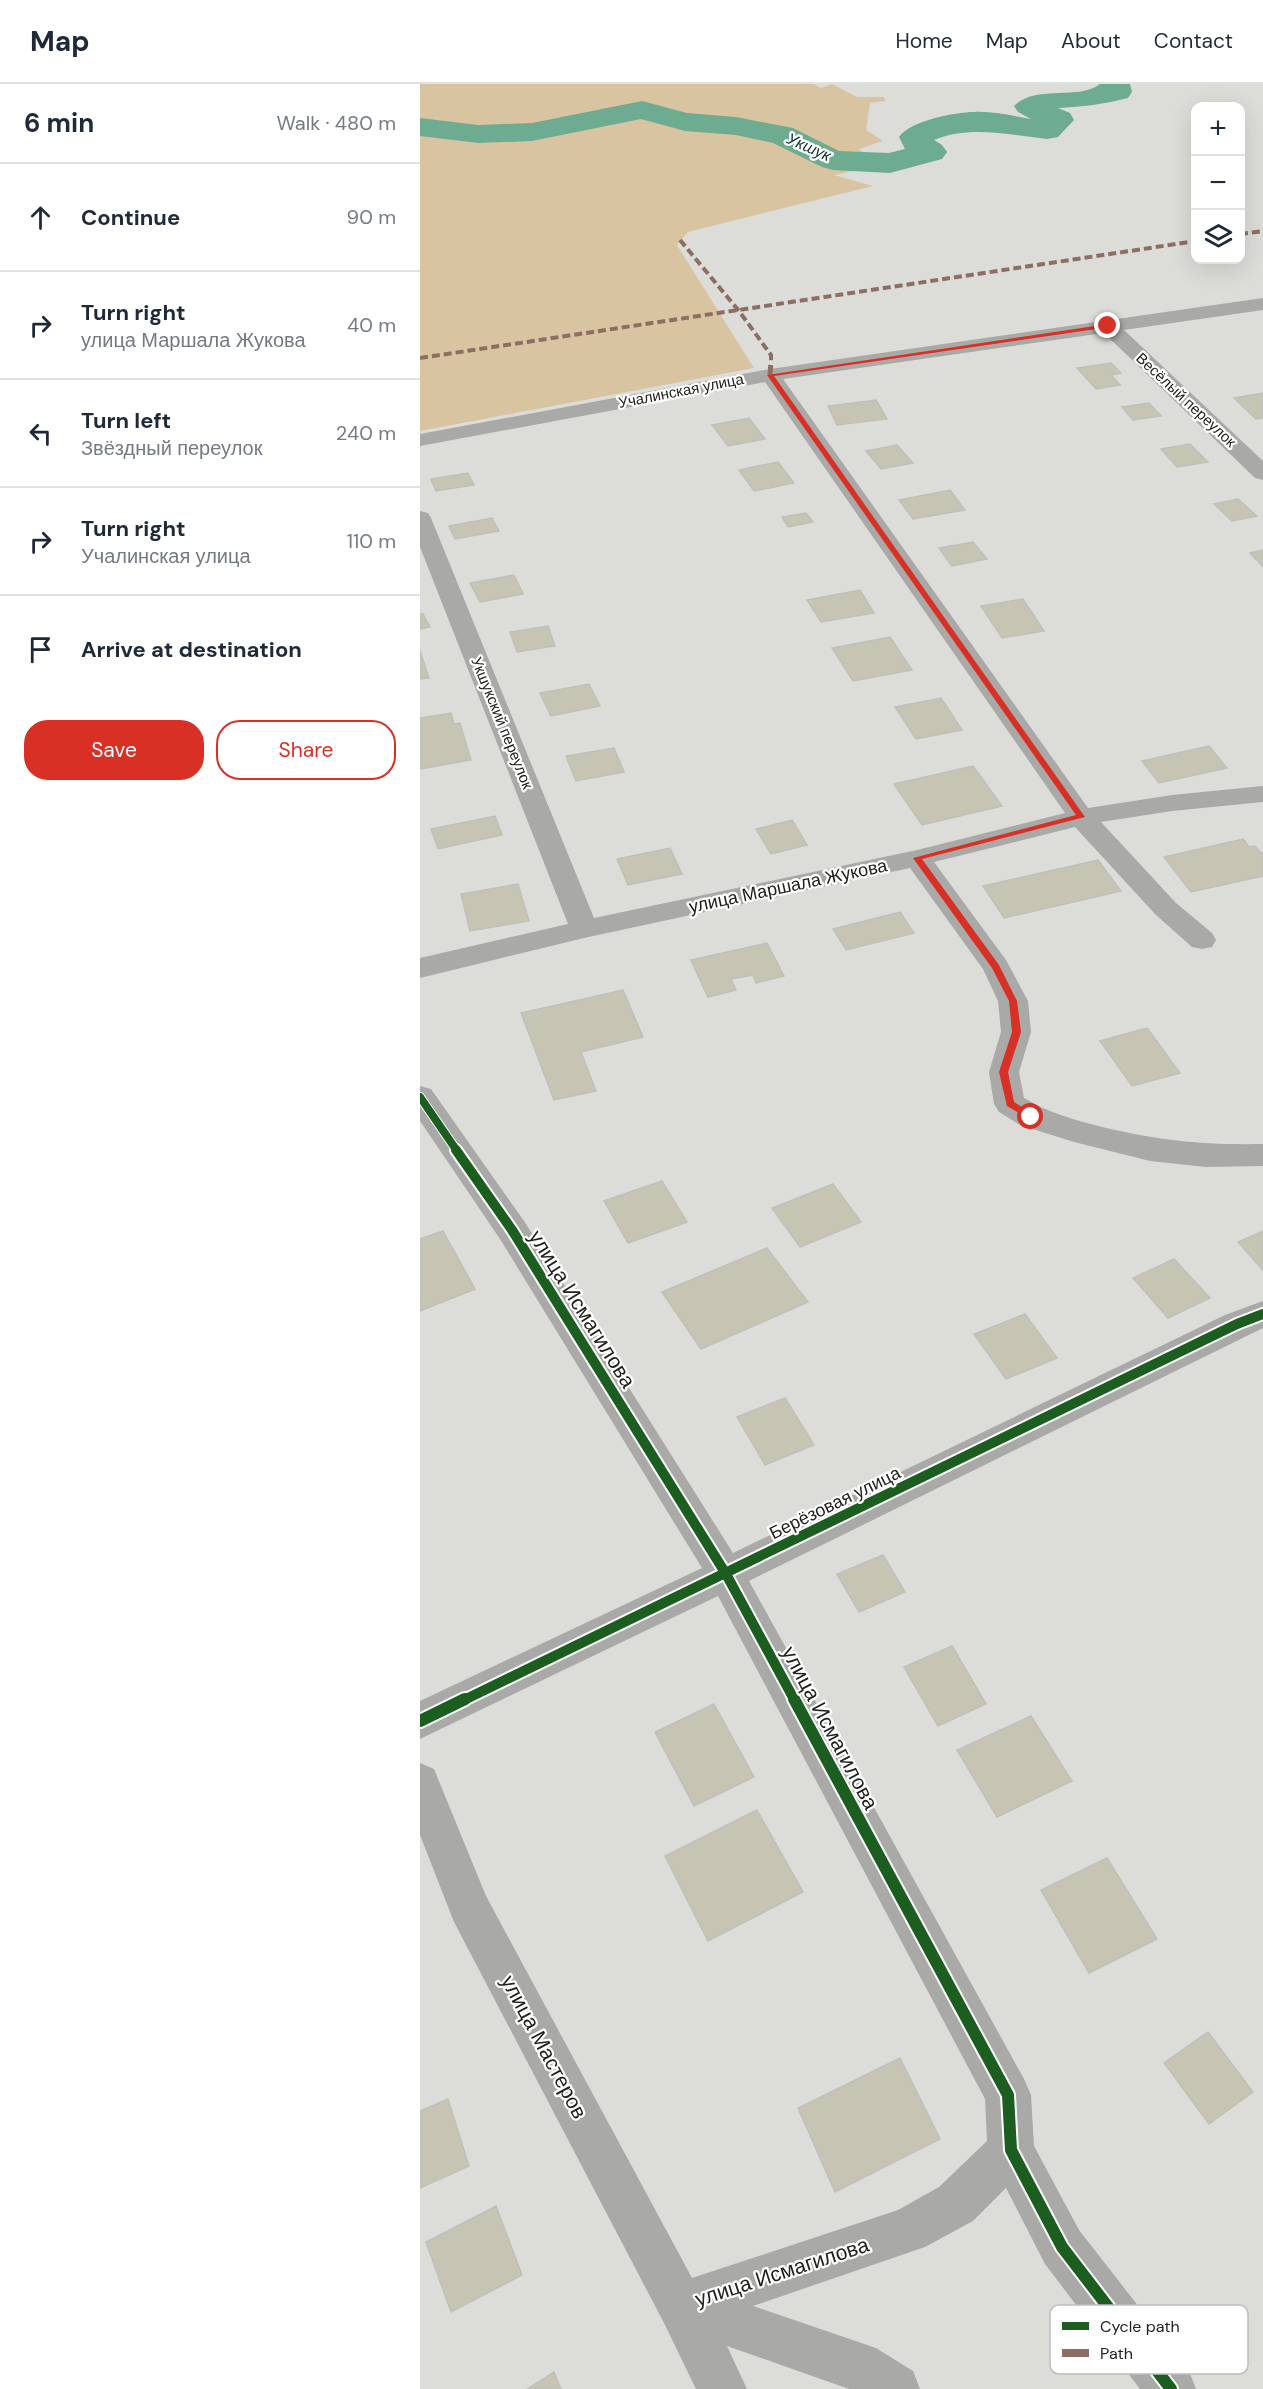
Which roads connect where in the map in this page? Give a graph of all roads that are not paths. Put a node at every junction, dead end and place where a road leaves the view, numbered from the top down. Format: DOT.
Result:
graph roads {
  1 [pos="1263,304"];
  2 [pos="1108,326"];
  3 [pos="770,375"];
  4 [pos="420,440"];
  5 [pos="1263,473"];
  6 [pos="420,518"];
  7 [pos="1263,794"];
  8 [pos="1081,817"];
  9 [pos="917,858"];
  10 [pos="584,929"];
  11 [pos="1202,940"];
  12 [pos="420,968"];
  13 [pos="420,1097"];
  14 [pos="1263,1155"];
  15 [pos="1263,1314"];
  16 [pos="726,1574"];
  17 [pos="420,1721"];
  18 [pos="420,1782"];
  19 [pos="1011,2150"];
  20 [pos="1107,2305"];
  21 [pos="681,2306"];
  22 [pos="1160,2374"];
  23 [pos="722,2389"];
  24 [pos="895,2389"];
  25 [pos="1172,2389"];
  1 -- 2 [label="street, Учалинская улица"];
  2 -- 3 [label="street, Учалинская улица"];
  2 -- 5 [label="street, Весёлый переулок"];
  3 -- 4 [label="street, Учалинская улица"];
  3 -- 8 [label="street"];
  6 -- 10 [label="street, Укшукский переулок"];
  7 -- 8 [label="street, улица Маршала Жукова"];
  8 -- 9 [label="street, улица Маршала Жукова"];
  8 -- 11 [label="street"];
  9 -- 10 [label="street, улица Маршала Жукова"];
  9 -- 14 [label="street"];
  10 -- 12 [label="street, улица Маршала Жукова"];
  13 -- 16 [label="street, улица Исмагилова"];
  15 -- 16 [label="street, Берёзовая улица"];
  16 -- 17 [label="street, Берёзовая улица"];
  16 -- 19 [label="street, улица Исмагилова"];
  18 -- 21 [label="street, улица Мастеров"];
  19 -- 20 [label="street, улица Исмагилова"];
  19 -- 21 [label="street, улица Исмагилова"];
  21 -- 23 [label="street, улица Мастеров"];
  21 -- 24 [label="street, улица Исмагилова"];
  22 -- 25 [label="street, улица Исмагилова"];
}
